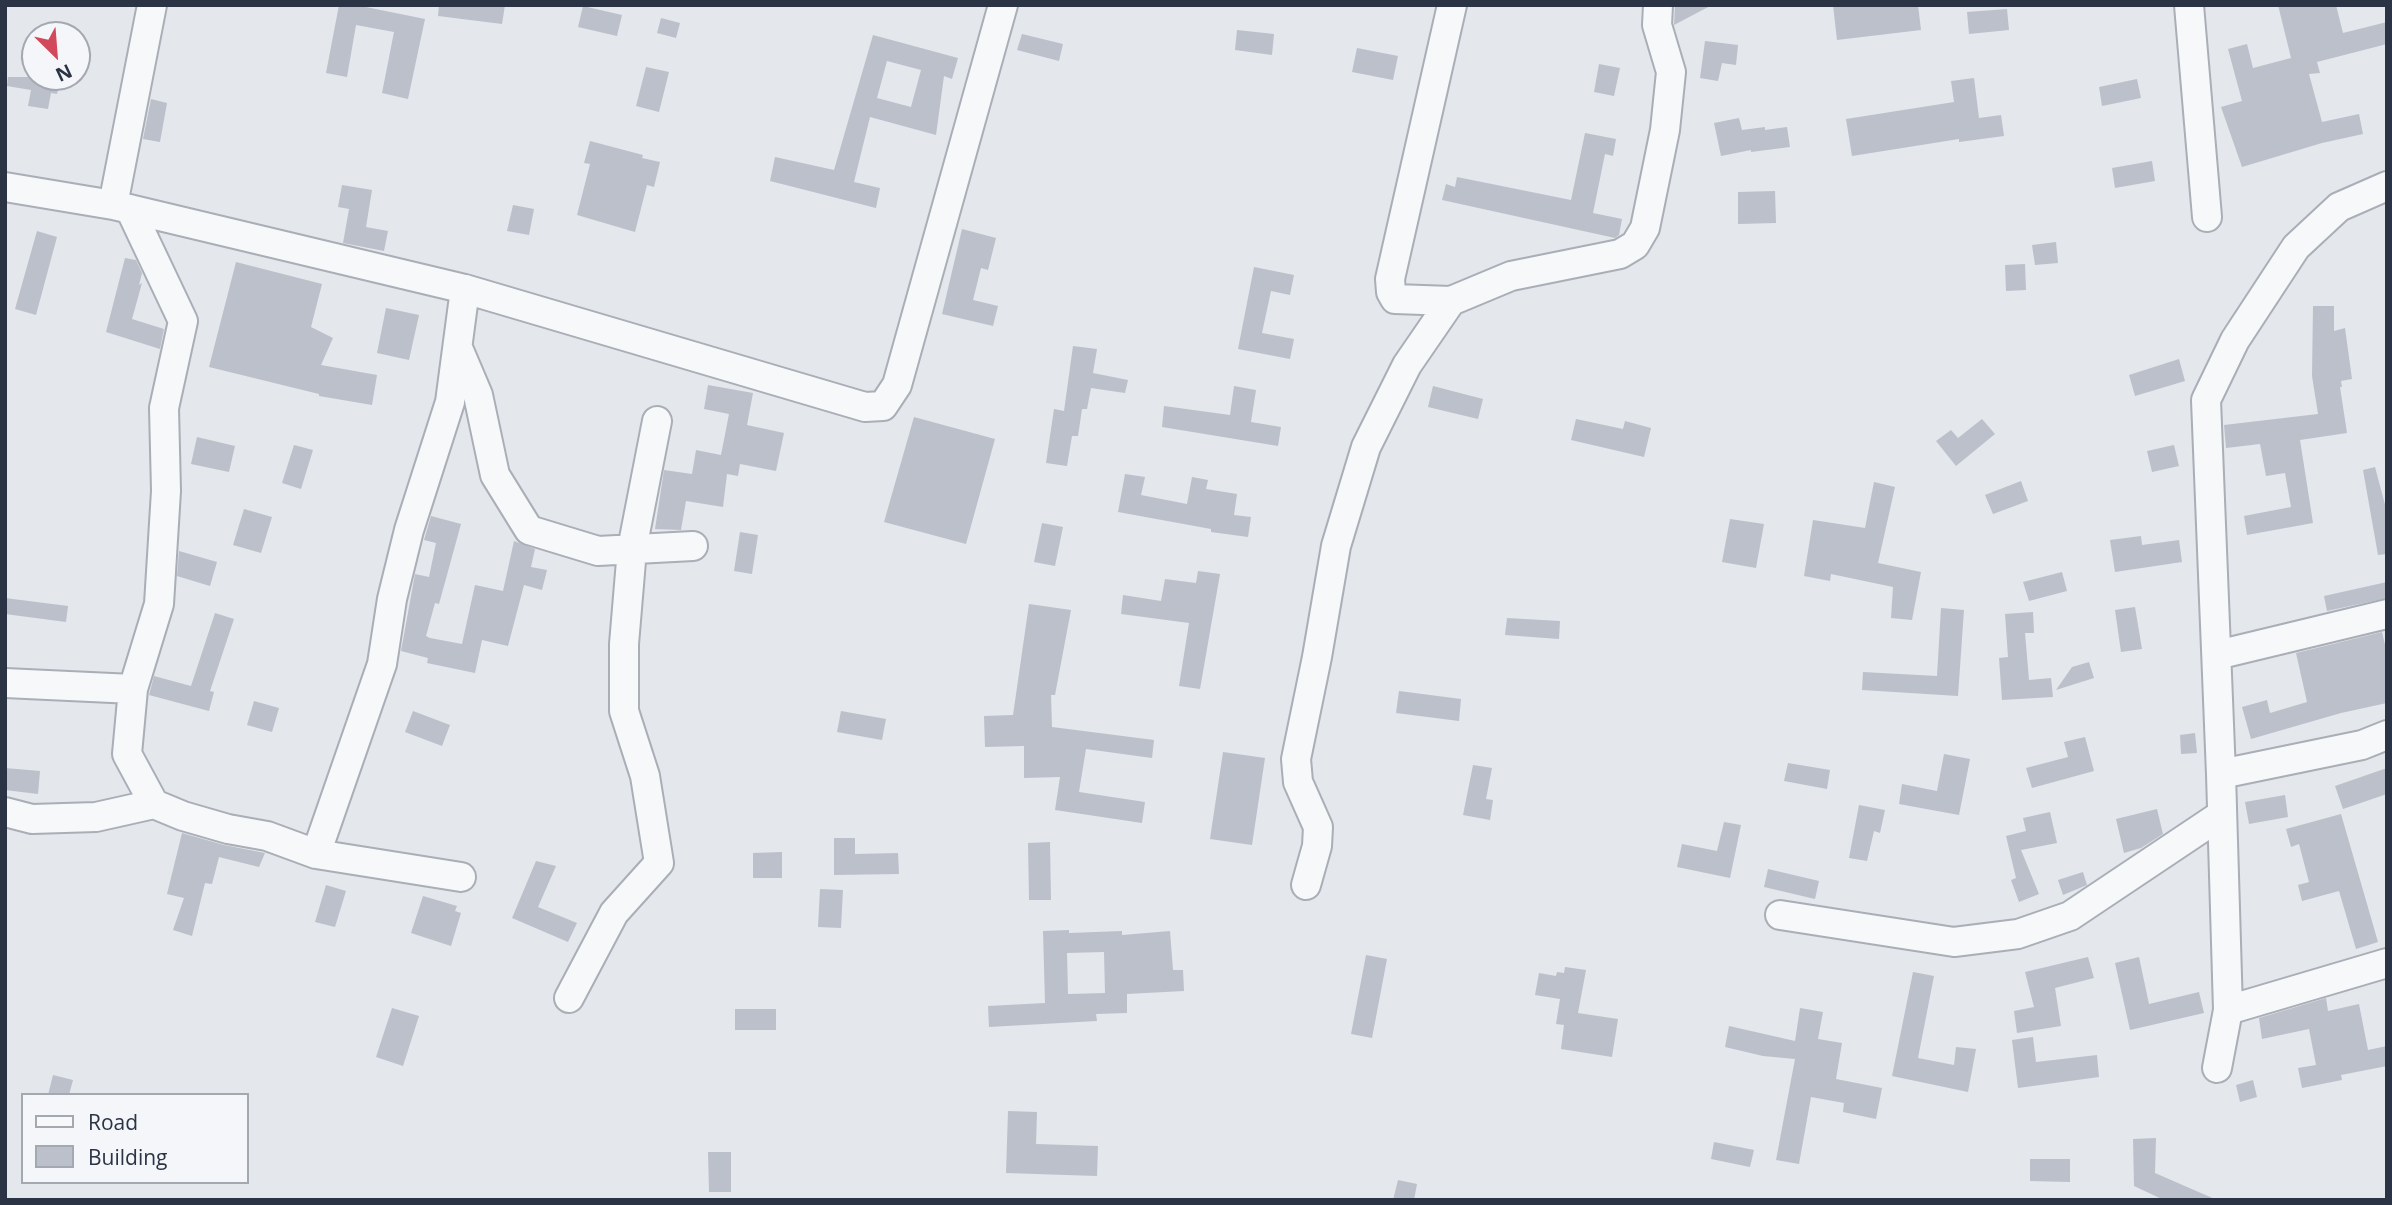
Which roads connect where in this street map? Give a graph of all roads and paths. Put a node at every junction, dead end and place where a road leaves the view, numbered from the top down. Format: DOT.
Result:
graph roads {
  1 [pos="152,5"];
  2 [pos="1003,5"];
  3 [pos="1452,5"];
  4 [pos="1658,5"];
  5 [pos="2189,5"];
  6 [pos="2387,186"];
  7 [pos="5,187"];
  8 [pos="121,207"];
  9 [pos="2207,217"];
  10 [pos="465,289"];
  11 [pos="1451,302"];
  12 [pos="457,345"];
  13 [pos="657,421"];
  14 [pos="693,546"];
  15 [pos="632,549"];
  16 [pos="2387,614"];
  17 [pos="2217,655"];
  18 [pos="5,683"];
  19 [pos="133,688"];
  20 [pos="2387,734"];
  21 [pos="2221,774"];
  22 [pos="154,804"];
  23 [pos="5,812"];
  24 [pos="2221,815"];
  25 [pos="316,854"];
  26 [pos="461,877"];
  27 [pos="1306,885"];
  28 [pos="1780,915"];
  29 [pos="2387,963"];
  30 [pos="569,998"];
  31 [pos="2228,1010"];
  32 [pos="2217,1068"];
  1 -- 8 [label="street"];
  2 -- 10 [label="street"];
  3 -- 11 [label="street"];
  4 -- 11 [label="street"];
  5 -- 9 [label="street"];
  6 -- 17 [label="street"];
  7 -- 8 [label="street"];
  8 -- 10 [label="street"];
  8 -- 19 [label="street"];
  10 -- 12 [label="street"];
  11 -- 27 [label="street"];
  12 -- 15 [label="street"];
  12 -- 25 [label="street"];
  13 -- 15 [label="street"];
  14 -- 15 [label="street"];
  15 -- 30 [label="street"];
  16 -- 17 [label="street"];
  17 -- 21 [label="street"];
  18 -- 19 [label="street"];
  19 -- 22 [label="street"];
  20 -- 21 [label="street"];
  21 -- 24 [label="street"];
  22 -- 23 [label="street"];
  22 -- 25 [label="street"];
  24 -- 28 [label="street"];
  24 -- 31 [label="street"];
  25 -- 26 [label="street"];
  29 -- 31 [label="street"];
  31 -- 32 [label="street"];
}
